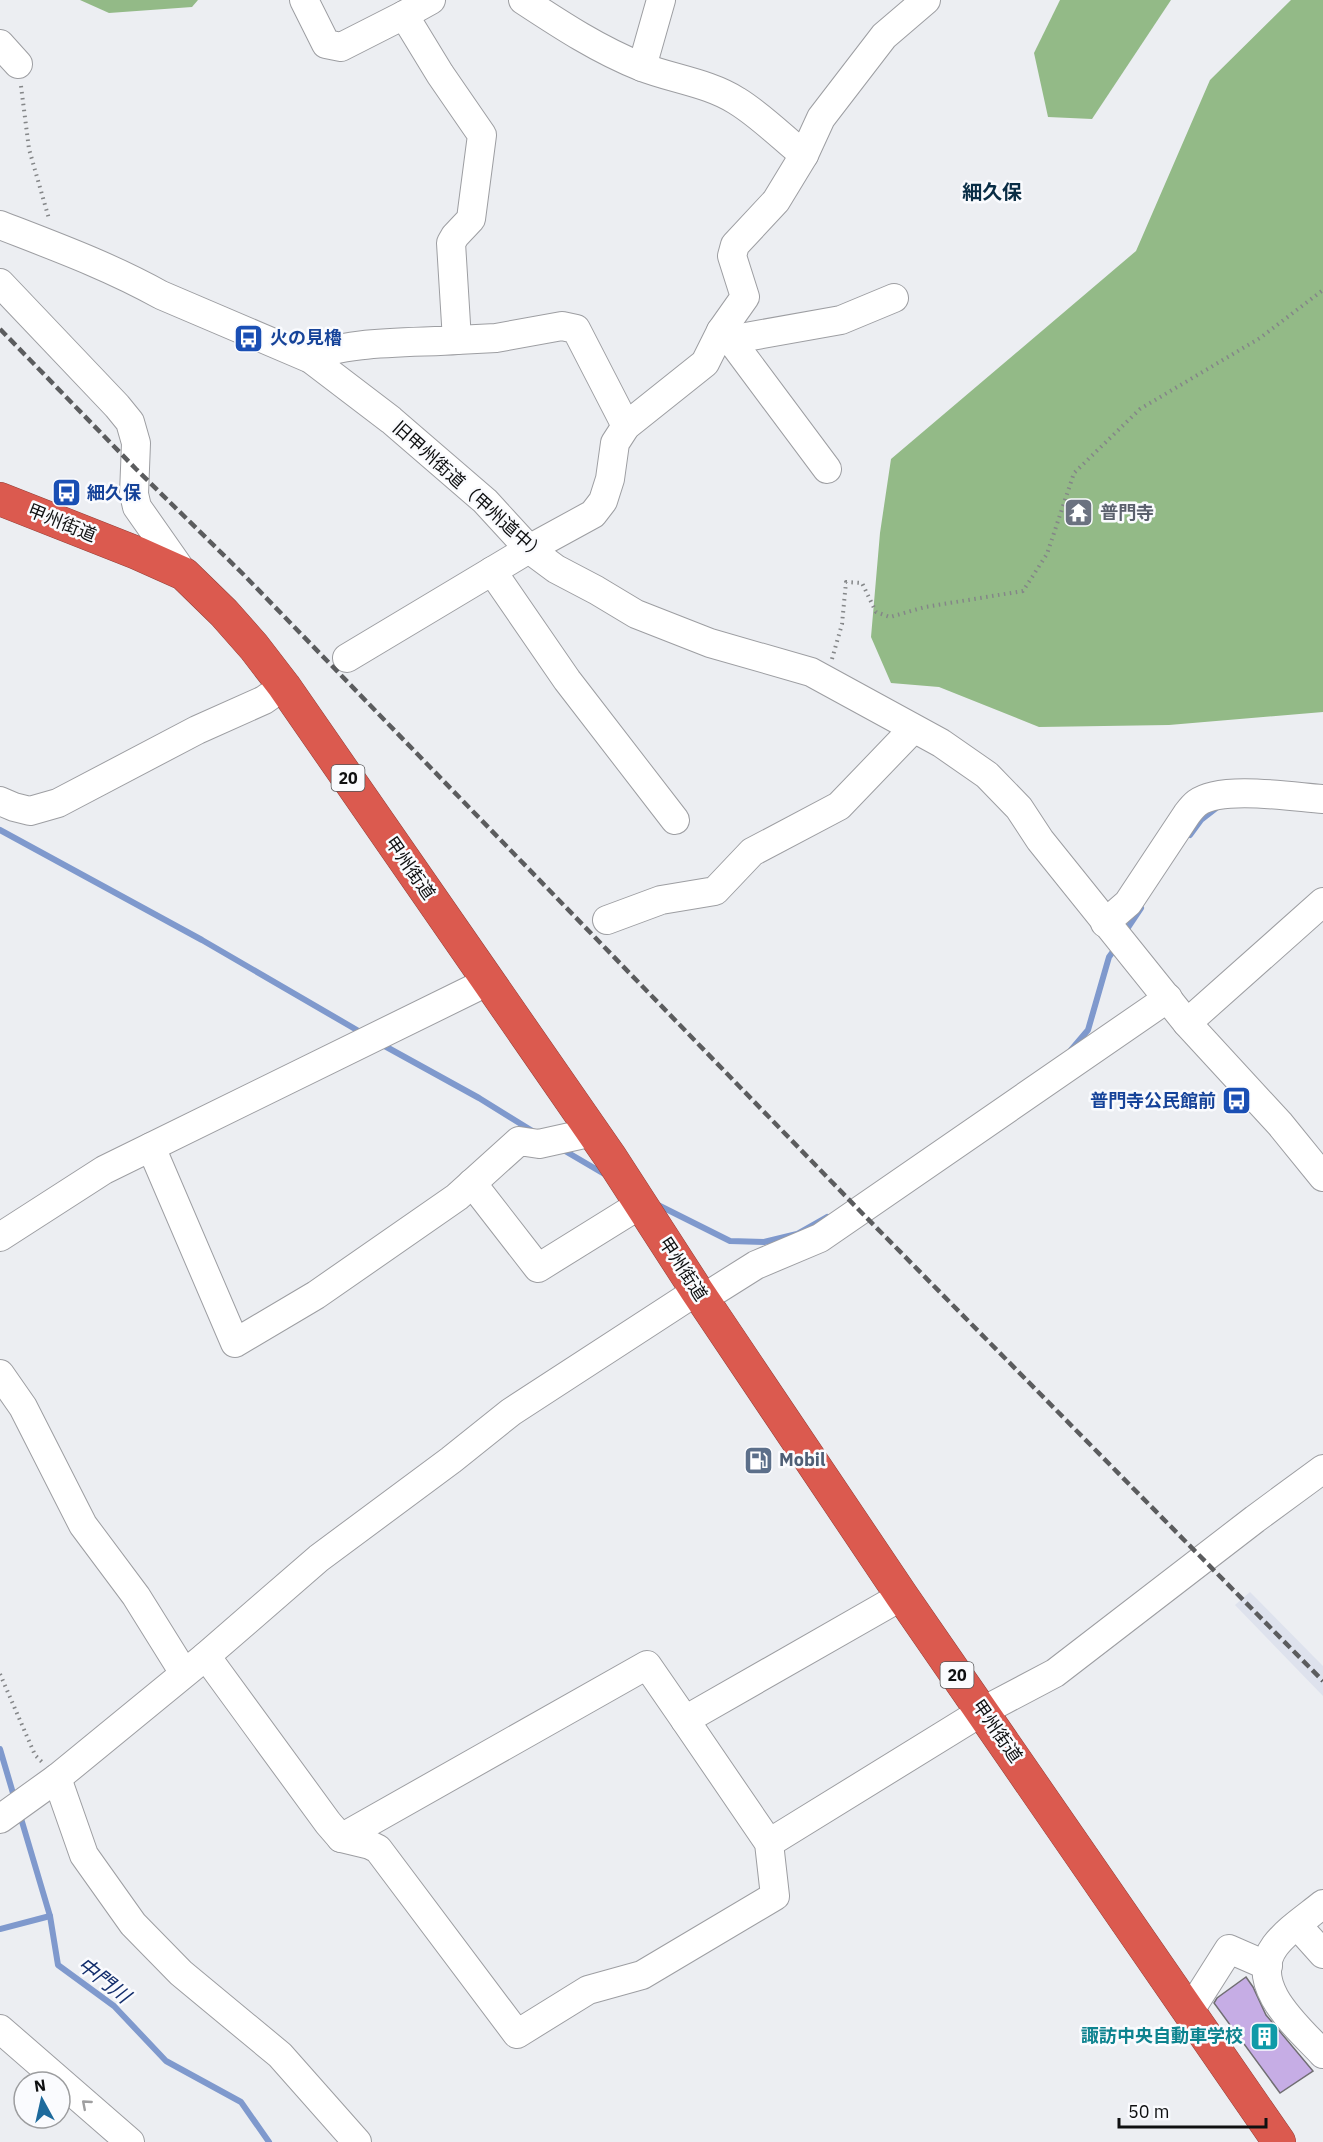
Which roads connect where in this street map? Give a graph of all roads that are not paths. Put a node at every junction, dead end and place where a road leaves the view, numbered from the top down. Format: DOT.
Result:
graph roads {
  1 [pos="304,0"];
  2 [pos="431,0"];
  3 [pos="523,0"];
  4 [pos="661,0"];
  5 [pos="926,0"];
  6 [pos="404,15"];
  7 [pos="642,67"];
  8 [pos="804,155"];
  9 [pos="0,225"];
  10 [pos="0,283"];
  11 [pos="894,298"];
  12 [pos="725,335"];
  13 [pos="457,340"];
  14 [pos="311,359"];
  15 [pos="627,426"];
  16 [pos="827,469"];
  17 [pos="0,499"];
  18 [pos="529,549"];
  19 [pos="492,571"];
  20 [pos="184,574"];
  21 [pos="347,658"];
  22 [pos="284,686"];
  23 [pos="912,729"];
  24 [pos="1323,799"];
  25 [pos="0,801"];
  26 [pos="675,820"];
  27 [pos="1323,902"];
  28 [pos="607,920"];
  29 [pos="1115,935"];
  30 [pos="489,981"];
  31 [pos="1168,998"];
  32 [pos="1187,1023"];
  33 [pos="577,1143"];
  34 [pos="151,1147"];
  35 [pos="1323,1177"];
  36 [pos="472,1183"];
  37 [pos="641,1204"];
  38 [pos="0,1237"];
  39 [pos="700,1295"];
  40 [pos="0,1374"];
  41 [pos="1323,1469"];
  42 [pos="902,1596"];
  43 [pos="206,1656"];
  44 [pos="184,1673"];
  45 [pos="983,1711"];
  46 [pos="685,1720"];
  47 [pos="51,1783"];
  48 [pos="0,1820"];
  49 [pos="341,1838"];
  50 [pos="769,1843"];
  51 [pos="1323,1904"];
  52 [pos="1297,1925"];
  53 [pos="1323,1954"];
  54 [pos="1268,1966"];
  55 [pos="1189,2012"];
  56 [pos="0,2030"];
  57 [pos="1323,2055"];
  58 [pos="130,2142"];
  59 [pos="357,2142"];
  60 [pos="1279,2142"];
  1 -- 6 [label="street"];
  2 -- 6 [label="street"];
  3 -- 7 [label="street"];
  4 -- 7 [label="street"];
  5 -- 8 [label="street"];
  6 -- 13 [label="street"];
  7 -- 8 [label="street"];
  8 -- 12 [label="street"];
  9 -- 14 [label="street, 旧甲州街道（甲州道中）"];
  10 -- 20 [label="street"];
  11 -- 12 [label="street"];
  12 -- 15 [label="street"];
  12 -- 16 [label="street"];
  13 -- 14 [label="street"];
  13 -- 15 [label="street"];
  14 -- 18 [label="street, 旧甲州街道（甲州道中）"];
  15 -- 18 [label="street"];
  17 -- 20 [label="highway, 甲州街道 / 20"];
  18 -- 19 [label="street"];
  18 -- 23 [label="street, 旧甲州街道（甲州道中）"];
  19 -- 21 [label="street"];
  19 -- 26 [label="street"];
  20 -- 22 [label="highway, 甲州街道 / 20"];
  22 -- 25 [label="street"];
  22 -- 30 [label="highway, 甲州街道 / 20"];
  23 -- 28 [label="street"];
  23 -- 29 [label="street, 旧甲州街道（甲州道中）"];
  24 -- 29 [label="street"];
  27 -- 32 [label="street"];
  29 -- 31 [label="street, 旧甲州街道（甲州道中）"];
  30 -- 33 [label="highway, 甲州街道 / 20"];
  30 -- 34 [label="street"];
  31 -- 32 [label="street, 旧甲州街道（甲州道中）"];
  31 -- 39 [label="street"];
  32 -- 35 [label="street, 旧甲州街道（甲州道中）"];
  33 -- 36 [label="street"];
  33 -- 37 [label="highway, 甲州街道 / 20"];
  34 -- 36 [label="street"];
  34 -- 38 [label="street"];
  36 -- 37 [label="street"];
  37 -- 39 [label="highway, 甲州街道 / 20"];
  39 -- 42 [label="highway, 甲州街道 / 20"];
  39 -- 43 [label="street"];
  40 -- 44 [label="street"];
  41 -- 45 [label="street"];
  42 -- 45 [label="highway, 甲州街道 / 20"];
  42 -- 46 [label="street"];
  43 -- 44 [label="street"];
  43 -- 49 [label="street"];
  44 -- 47 [label="street"];
  45 -- 50 [label="street"];
  45 -- 55 [label="highway, 甲州街道 / 20"];
  46 -- 49 [label="street"];
  46 -- 50 [label="street"];
  47 -- 48 [label="street"];
  47 -- 59 [label="street"];
  49 -- 50 [label="street"];
  51 -- 52 [label="street"];
  52 -- 53 [label="street"];
  52 -- 54 [label="street"];
  54 -- 55 [label="street"];
  54 -- 57 [label="street"];
  55 -- 60 [label="highway, 甲州街道 / 20"];
  58 -- 56 [label="street, one-way"];
}
